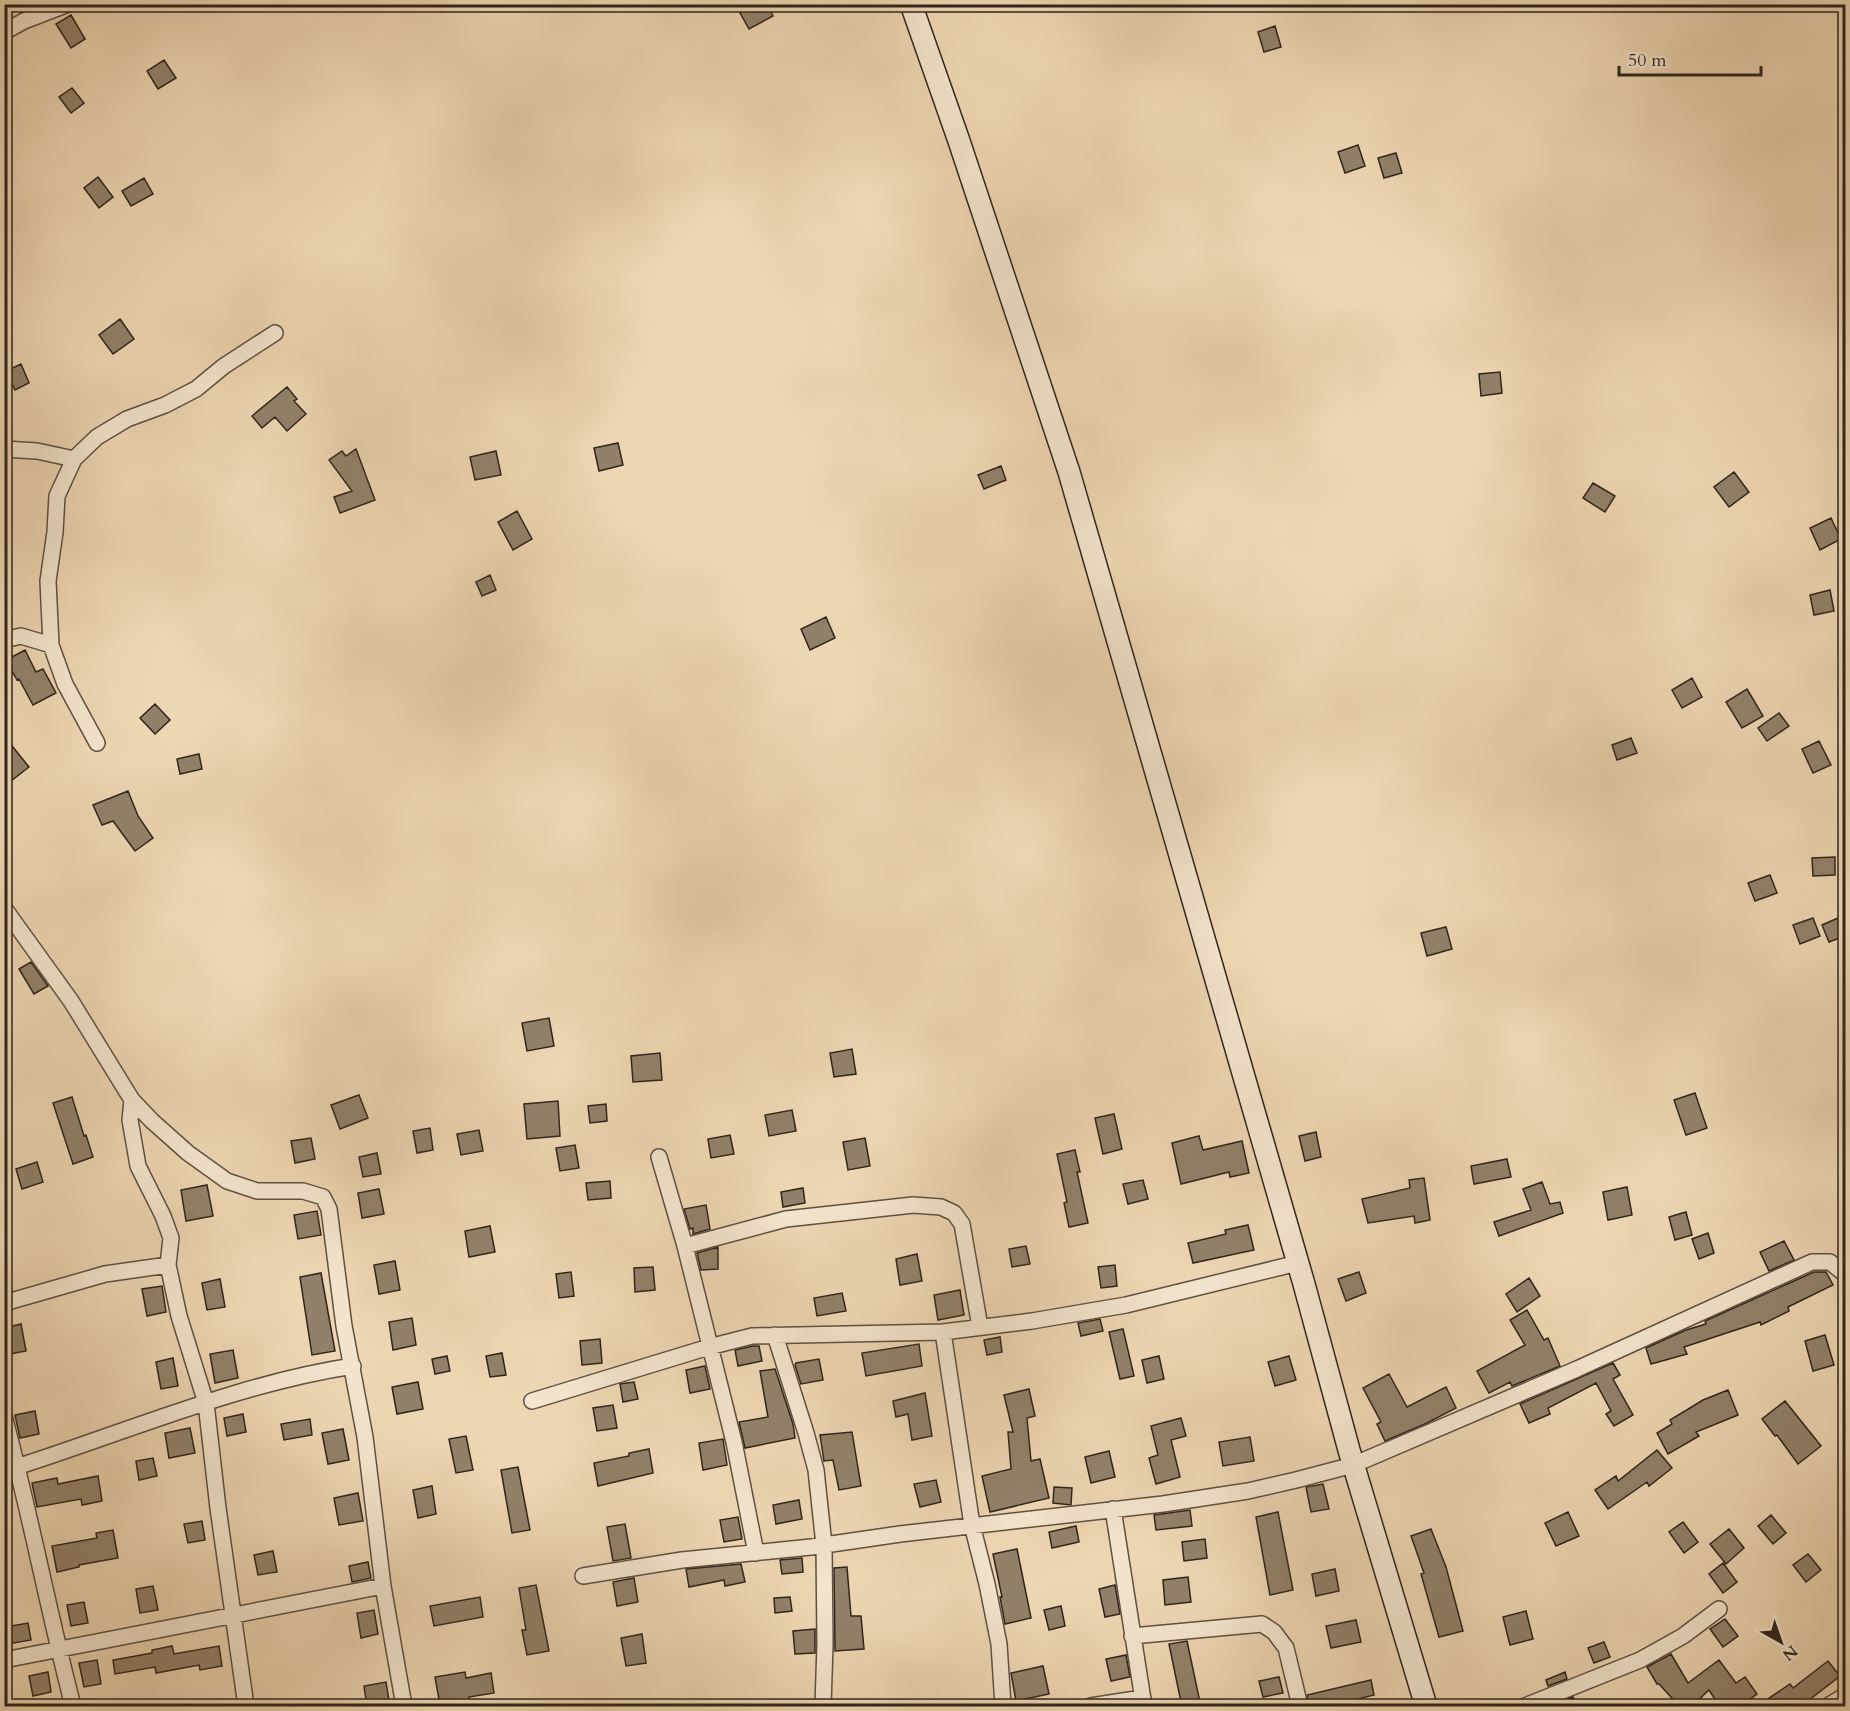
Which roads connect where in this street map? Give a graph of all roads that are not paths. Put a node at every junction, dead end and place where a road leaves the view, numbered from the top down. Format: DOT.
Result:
graph roads {
  1 [pos="68,4"];
  2 [pos="910,4"];
  3 [pos="4,32"];
  4 [pos="275,333"];
  5 [pos="4,449"];
  6 [pos="74,459"];
  7 [pos="4,640"];
  8 [pos="51,645"];
  9 [pos="97,743"];
  10 [pos="4,908"];
  11 [pos="132,1100"];
  12 [pos="659,1157"];
  13 [pos="685,1246"];
  14 [pos="1298,1263"];
  15 [pos="168,1265"];
  16 [pos="1845,1275"];
  17 [pos="4,1303"];
  18 [pos="980,1327"];
  19 [pos="943,1332"];
  20 [pos="775,1335"];
  21 [pos="709,1347"];
  22 [pos="353,1366"];
  23 [pos="531,1401"];
  24 [pos="206,1403"];
  25 [pos="4,1416"];
  26 [pos="1353,1465"];
  27 [pos="11,1469"];
  28 [pos="1113,1509"];
  29 [pos="972,1525"];
  30 [pos="824,1545"];
  31 [pos="756,1553"];
  32 [pos="584,1576"];
  33 [pos="383,1586"];
  34 [pos="1719,1609"];
  35 [pos="234,1615"];
  36 [pos="1132,1636"];
  37 [pos="58,1649"];
  38 [pos="4,1660"];
  39 [pos="1845,1695"];
  40 [pos="1143,1702"];
  41 [pos="73,1707"];
  42 [pos="246,1707"];
  43 [pos="404,1707"];
  44 [pos="823,1707"];
  45 [pos="1003,1707"];
  46 [pos="1091,1707"];
  47 [pos="1300,1707"];
  48 [pos="1426,1707"];
  49 [pos="1525,1707"];
  50 [pos="1828,1707"];
  1 -- 3 [label="street"];
  2 -- 14 [label="main road"];
  4 -- 6 [label="street"];
  5 -- 6 [label="street"];
  6 -- 8 [label="street"];
  7 -- 8 [label="street"];
  8 -- 9 [label="street"];
  10 -- 11 [label="street"];
  11 -- 15 [label="street"];
  11 -- 22 [label="street"];
  12 -- 13 [label="street"];
  13 -- 18 [label="street"];
  13 -- 21 [label="street"];
  14 -- 18 [label="street"];
  14 -- 26 [label="main road"];
  15 -- 17 [label="street"];
  15 -- 24 [label="street"];
  16 -- 26 [label="street"];
  18 -- 19 [label="street"];
  19 -- 20 [label="street"];
  19 -- 29 [label="street"];
  20 -- 21 [label="street"];
  20 -- 30 [label="street"];
  21 -- 23 [label="street"];
  21 -- 31 [label="street"];
  22 -- 24 [label="street"];
  22 -- 33 [label="street"];
  24 -- 27 [label="street"];
  24 -- 35 [label="street"];
  25 -- 27 [label="street"];
  26 -- 28 [label="street"];
  26 -- 48 [label="main road"];
  27 -- 37 [label="street"];
  28 -- 29 [label="street"];
  28 -- 36 [label="street"];
  29 -- 30 [label="street"];
  29 -- 45 [label="street"];
  30 -- 31 [label="street"];
  30 -- 44 [label="street"];
  31 -- 32 [label="street"];
  33 -- 35 [label="street"];
  33 -- 43 [label="street"];
  34 -- 49 [label="street"];
  35 -- 37 [label="street"];
  35 -- 42 [label="street"];
  36 -- 40 [label="street"];
  36 -- 47 [label="street"];
  37 -- 38 [label="street"];
  37 -- 41 [label="street"];
  39 -- 50 [label="street"];
  40 -- 46 [label="street"];
}
